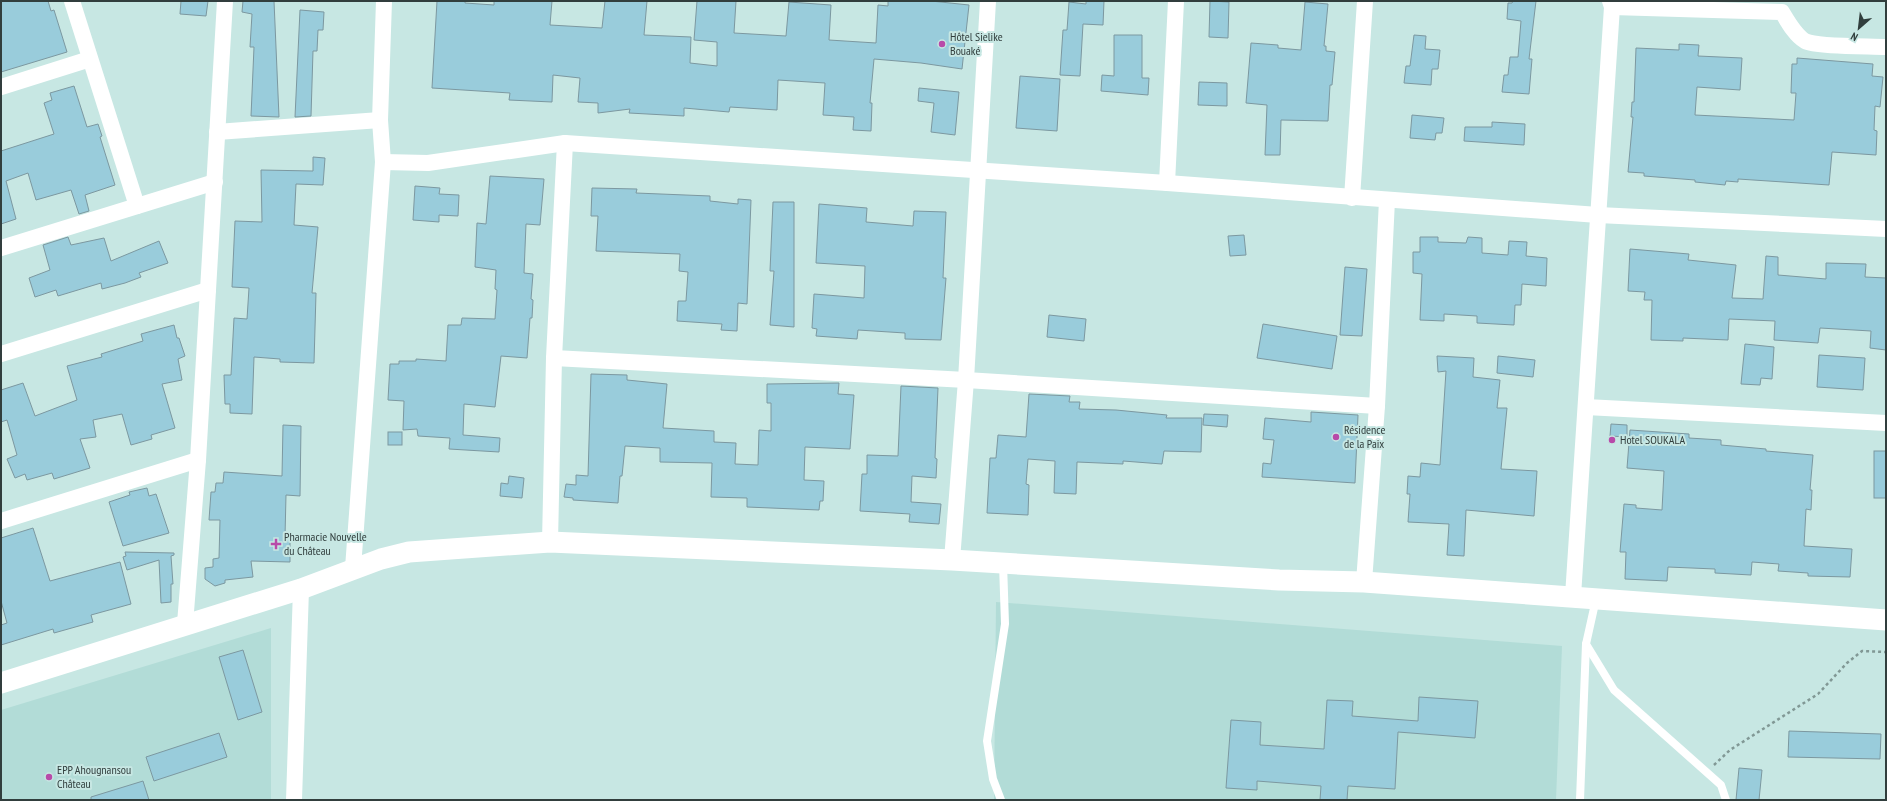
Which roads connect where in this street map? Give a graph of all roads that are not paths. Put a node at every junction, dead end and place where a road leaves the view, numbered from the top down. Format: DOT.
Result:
graph roads {
  1 [pos="72,1"];
  2 [pos="226,1"];
  3 [pos="384,1"];
  4 [pos="988,1"];
  5 [pos="1176,1"];
  6 [pos="1365,1"];
  7 [pos="1611,4"];
  8 [pos="1782,7"];
  9 [pos="1886,47"];
  10 [pos="90,60"];
  11 [pos="1,87"];
  12 [pos="380,120"];
  13 [pos="217,132"];
  14 [pos="565,143"];
  15 [pos="382,162"];
  16 [pos="977,171"];
  17 [pos="214,182"];
  18 [pos="1167,183"];
  19 [pos="1352,198"];
  20 [pos="1387,200"];
  21 [pos="137,206"];
  22 [pos="1598,215"];
  23 [pos="1886,229"];
  24 [pos="1,248"];
  25 [pos="208,290"];
  26 [pos="1,354"];
  27 [pos="554,358"];
  28 [pos="966,380"];
  29 [pos="1377,406"];
  30 [pos="1586,407"];
  31 [pos="1886,423"];
  32 [pos="198,460"];
  33 [pos="1,521"];
  34 [pos="550,542"];
  35 [pos="952,560"];
  36 [pos="1003,563"];
  37 [pos="353,568"];
  38 [pos="1364,582"];
  39 [pos="302,588"];
  40 [pos="1573,596"];
  41 [pos="1596,598"];
  42 [pos="1886,620"];
  43 [pos="185,624"];
  44 [pos="1586,644"];
  45 [pos="1,683"];
  46 [pos="294,800"];
  47 [pos="1001,800"];
  48 [pos="1580,800"];
  49 [pos="1726,800"];
  1 -- 10 [label="street"];
  2 -- 13 [label="street"];
  3 -- 12 [label="street"];
  4 -- 16 [label="street"];
  5 -- 18 [label="street"];
  6 -- 19 [label="street"];
  7 -- 8 [label="street"];
  7 -- 22 [label="street"];
  8 -- 9 [label="street"];
  10 -- 11 [label="street"];
  10 -- 21 [label="street"];
  12 -- 13 [label="street"];
  12 -- 15 [label="street"];
  13 -- 17 [label="street"];
  14 -- 15 [label="street"];
  14 -- 16 [label="street"];
  14 -- 27 [label="street"];
  15 -- 37 [label="street"];
  16 -- 18 [label="street"];
  16 -- 28 [label="street"];
  17 -- 21 [label="street"];
  17 -- 25 [label="street"];
  18 -- 19 [label="street"];
  19 -- 20 [label="street"];
  20 -- 22 [label="street"];
  20 -- 29 [label="street"];
  21 -- 24 [label="street"];
  22 -- 23 [label="street"];
  22 -- 30 [label="street"];
  25 -- 26 [label="street"];
  25 -- 32 [label="street"];
  27 -- 28 [label="street"];
  27 -- 34 [label="street"];
  28 -- 29 [label="street"];
  28 -- 35 [label="street"];
  29 -- 38 [label="street"];
  30 -- 31 [label="street"];
  30 -- 40 [label="street"];
  32 -- 33 [label="street"];
  32 -- 43 [label="street"];
  34 -- 35 [label="street"];
  34 -- 37 [label="street"];
  35 -- 36 [label="street"];
  36 -- 38 [label="street"];
  36 -- 47 [label="lane"];
  37 -- 39 [label="street"];
  38 -- 40 [label="street"];
  39 -- 43 [label="street"];
  39 -- 46 [label="street"];
  40 -- 41 [label="street"];
  41 -- 42 [label="street"];
  41 -- 44 [label="lane"];
  43 -- 45 [label="street"];
  44 -- 48 [label="lane"];
  44 -- 49 [label="lane"];
}
